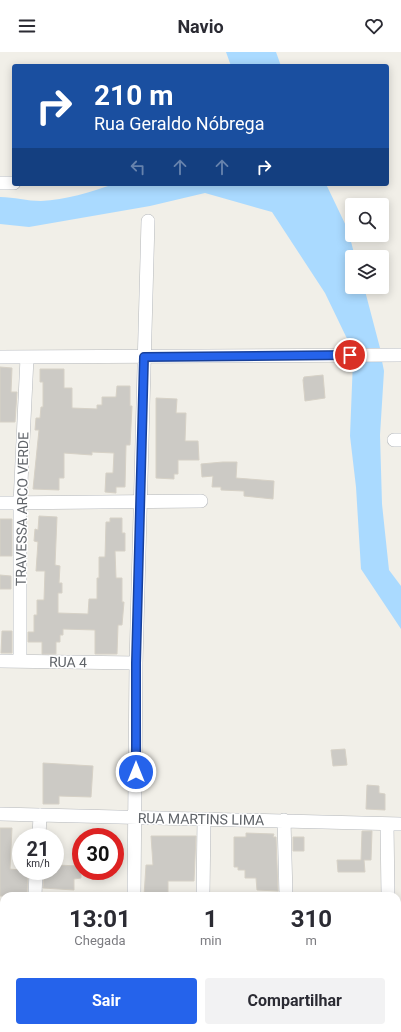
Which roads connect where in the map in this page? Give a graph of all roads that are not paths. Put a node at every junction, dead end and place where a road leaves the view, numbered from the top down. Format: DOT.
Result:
graph roads {
  1 [pos="0,183"];
  2 [pos="12,183"];
  3 [pos="148,221"];
  4 [pos="401,355"];
  5 [pos="0,357"];
  6 [pos="144,357"];
  7 [pos="27,358"];
  8 [pos="141,501"];
  9 [pos="201,501"];
  10 [pos="0,503"];
  11 [pos="20,503"];
  12 [pos="0,661"];
  13 [pos="20,661"];
  14 [pos="136,663"];
  15 [pos="0,814"];
  16 [pos="40,815"];
  17 [pos="136,818"];
  18 [pos="204,819"];
  19 [pos="284,820"];
  20 [pos="387,824"];
  21 [pos="401,824"];
  22 [pos="39,828"];
  23 [pos="36,880"];
  24 [pos="35,892"];
  25 [pos="134,892"];
  26 [pos="203,892"];
  27 [pos="286,892"];
  28 [pos="388,892"];
  1 -- 2 [label="street"];
  3 -- 6 [label="street"];
  4 -- 6 [label="street"];
  5 -- 7 [label="street"];
  6 -- 7 [label="street"];
  6 -- 8 [label="street"];
  7 -- 11 [label="street, TRAVESSA ARCO VERDE"];
  8 -- 9 [label="street"];
  8 -- 11 [label="street"];
  8 -- 14 [label="street"];
  10 -- 11 [label="street"];
  11 -- 13 [label="street, TRAVESSA ARCO VERDE"];
  12 -- 13 [label="street, RUA 4"];
  13 -- 14 [label="street, RUA 4"];
  14 -- 17 [label="street"];
  15 -- 16 [label="street, RUA MARTINS LIMA"];
  16 -- 17 [label="street, RUA MARTINS LIMA"];
  16 -- 22 [label="street"];
  17 -- 18 [label="street, RUA MARTINS LIMA"];
  17 -- 25 [label="street"];
  18 -- 19 [label="street, RUA MARTINS LIMA"];
  18 -- 26 [label="street"];
  19 -- 20 [label="street, RUA MARTINS LIMA"];
  19 -- 27 [label="street"];
  20 -- 21 [label="street, RUA MARTINS LIMA"];
  20 -- 28 [label="street"];
  23 -- 24 [label="street"];
}
